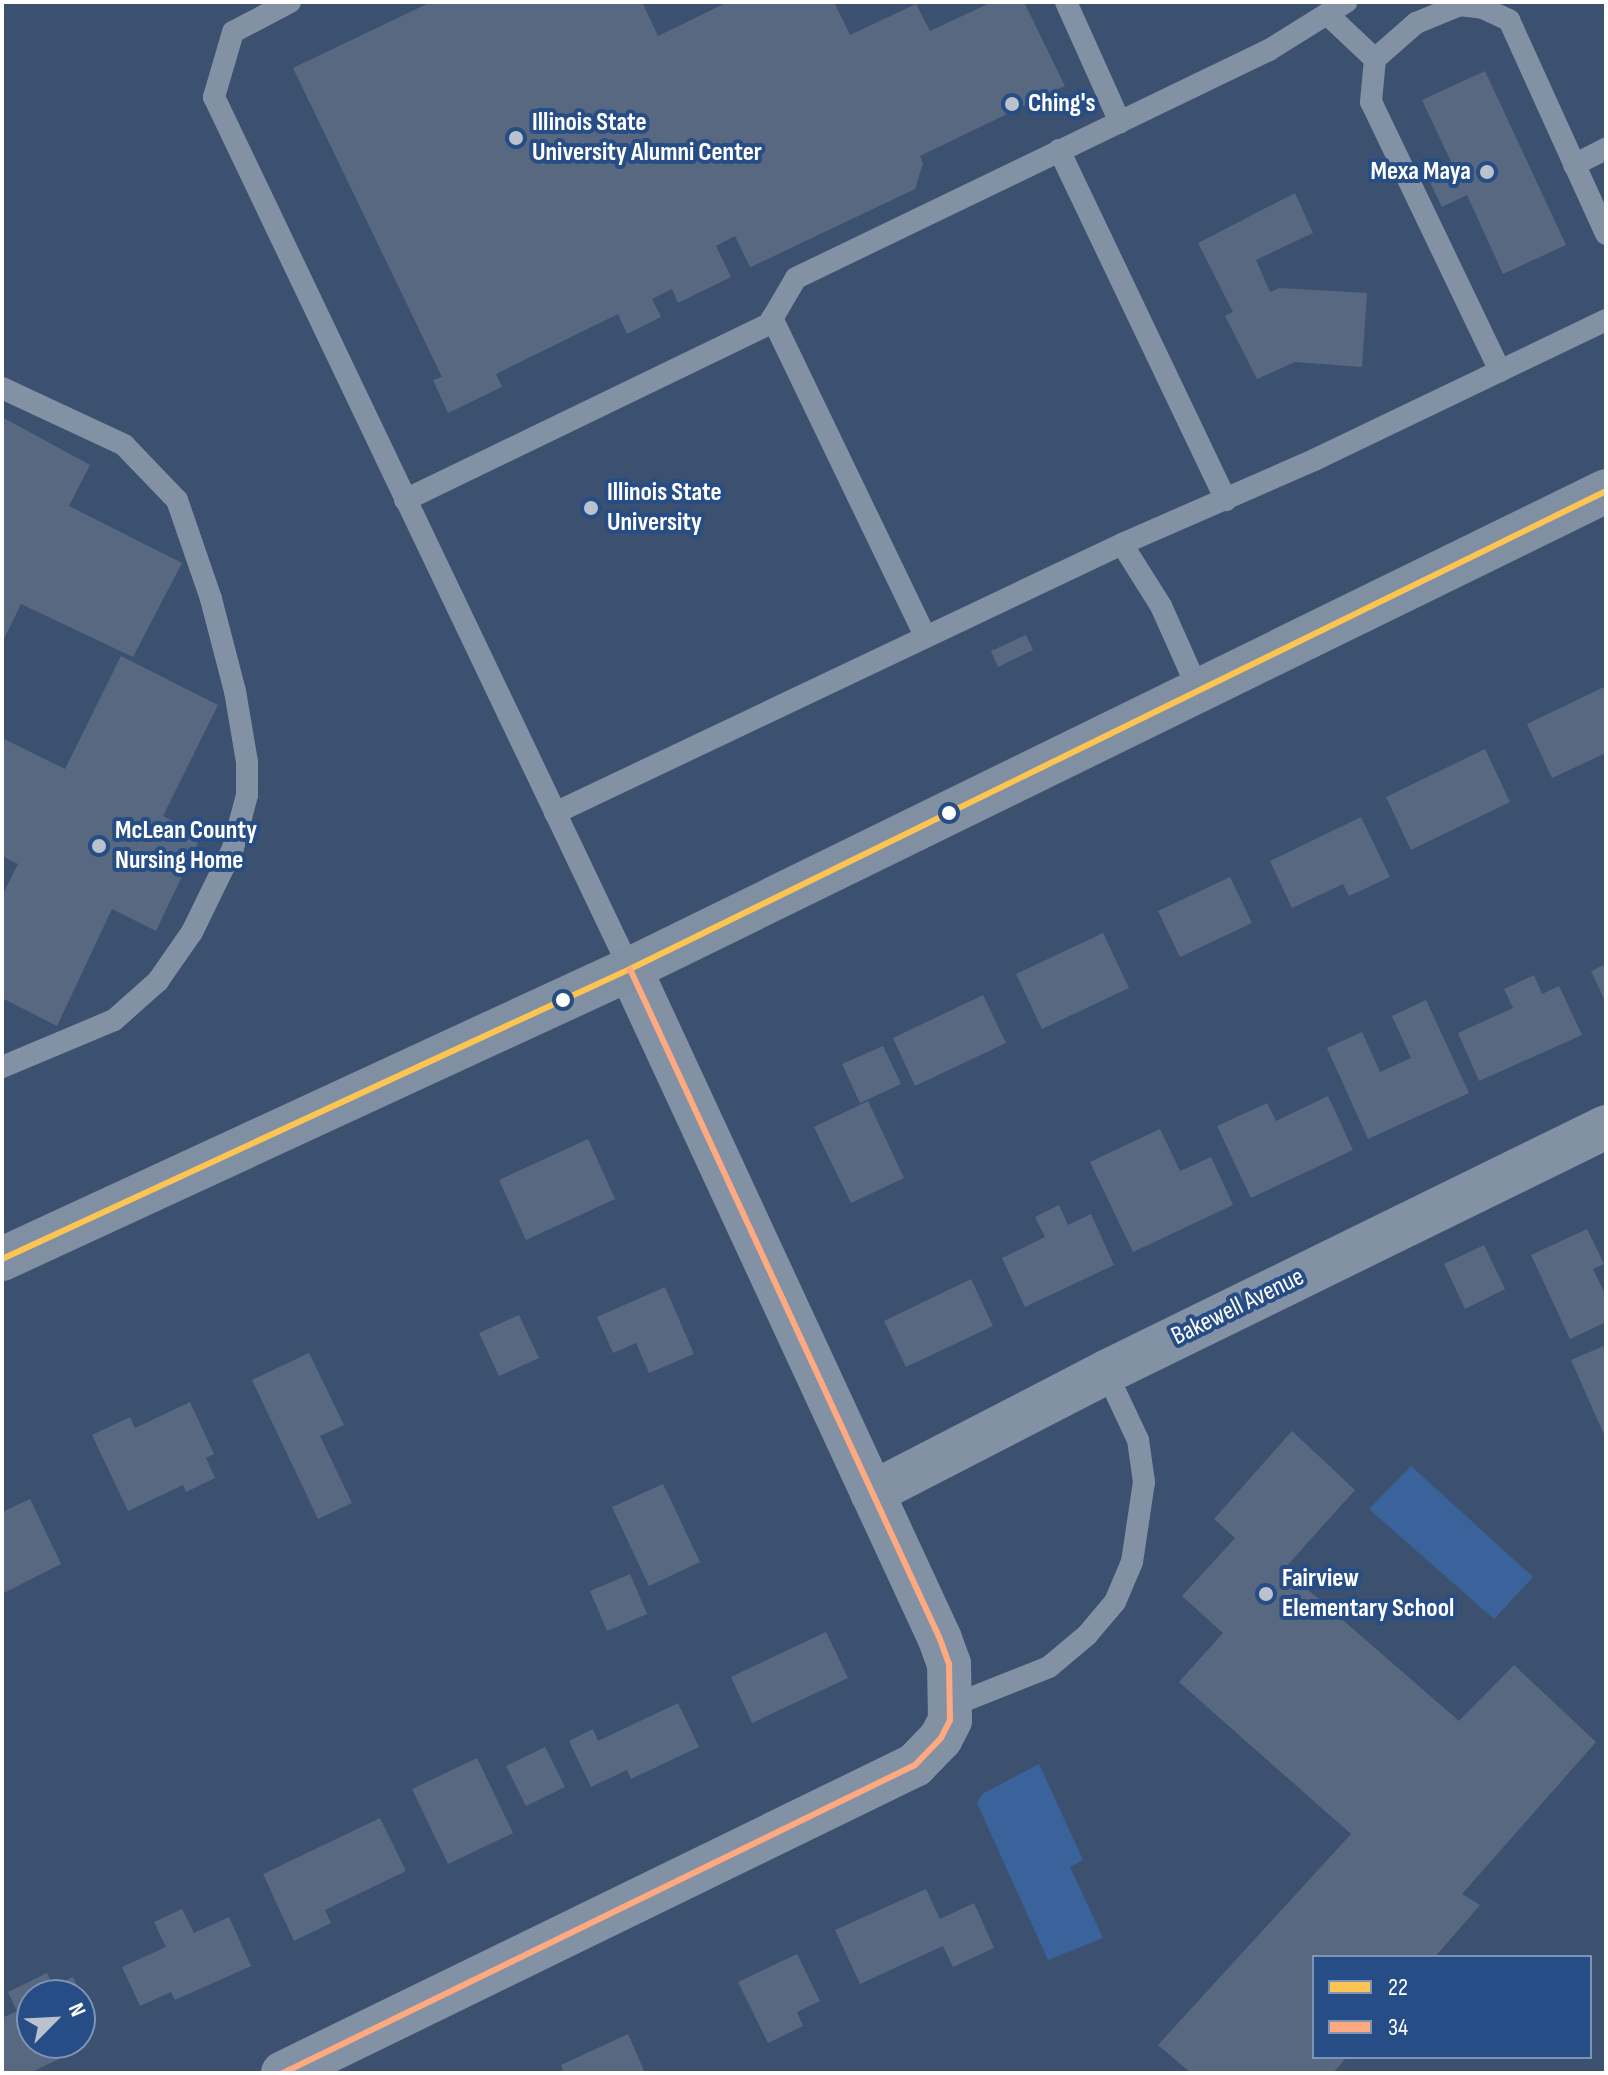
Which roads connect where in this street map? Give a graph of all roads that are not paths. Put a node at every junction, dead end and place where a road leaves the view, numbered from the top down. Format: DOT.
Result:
graph roads {
  1 [pos="290,2"];
  2 [pos="1066,2"];
  3 [pos="1482,5"];
  4 [pos="1337,8"];
  5 [pos="1375,59"];
  6 [pos="1120,122"];
  7 [pos="1606,149"];
  8 [pos="1059,150"];
  9 [pos="1574,165"];
  10 [pos="1606,234"];
  11 [pos="772,318"];
  12 [pos="1606,320"];
  13 [pos="1500,371"];
  14 [pos="2,388"];
  15 [pos="1606,491"];
  16 [pos="405,500"];
  17 [pos="1226,500"];
  18 [pos="1122,544"];
  19 [pos="925,636"];
  20 [pos="1198,689"];
  21 [pos="555,813"];
  22 [pos="630,969"];
  23 [pos="2,1067"];
  24 [pos="1606,1127"];
  25 [pos="2,1259"];
  26 [pos="1106,1372"];
  27 [pos="872,1493"];
  28 [pos="950,1713"];
  29 [pos="283,2073"];
  1 -- 16 [label="lane"];
  2 -- 6 [label="lane"];
  3 -- 5 [label="lane"];
  3 -- 9 [label="lane"];
  4 -- 5 [label="lane"];
  4 -- 6 [label="lane"];
  5 -- 13 [label="lane"];
  6 -- 8 [label="lane"];
  7 -- 9 [label="lane"];
  8 -- 11 [label="lane"];
  8 -- 17 [label="lane"];
  9 -- 10 [label="lane"];
  11 -- 16 [label="lane"];
  11 -- 19 [label="lane"];
  12 -- 13 [label="lane"];
  13 -- 17 [label="lane"];
  14 -- 23 [label="lane"];
  15 -- 20 [label="main road"];
  16 -- 21 [label="lane"];
  17 -- 18 [label="lane"];
  18 -- 19 [label="lane"];
  18 -- 20 [label="lane"];
  19 -- 21 [label="lane"];
  20 -- 22 [label="main road"];
  21 -- 22 [label="lane"];
  22 -- 25 [label="main road"];
  22 -- 27 [label="street"];
  24 -- 26 [label="street, Bakewell Avenue"];
  26 -- 27 [label="street, Bakewell Avenue"];
  26 -- 28 [label="lane"];
  27 -- 28 [label="street"];
  28 -- 29 [label="street"];
}
